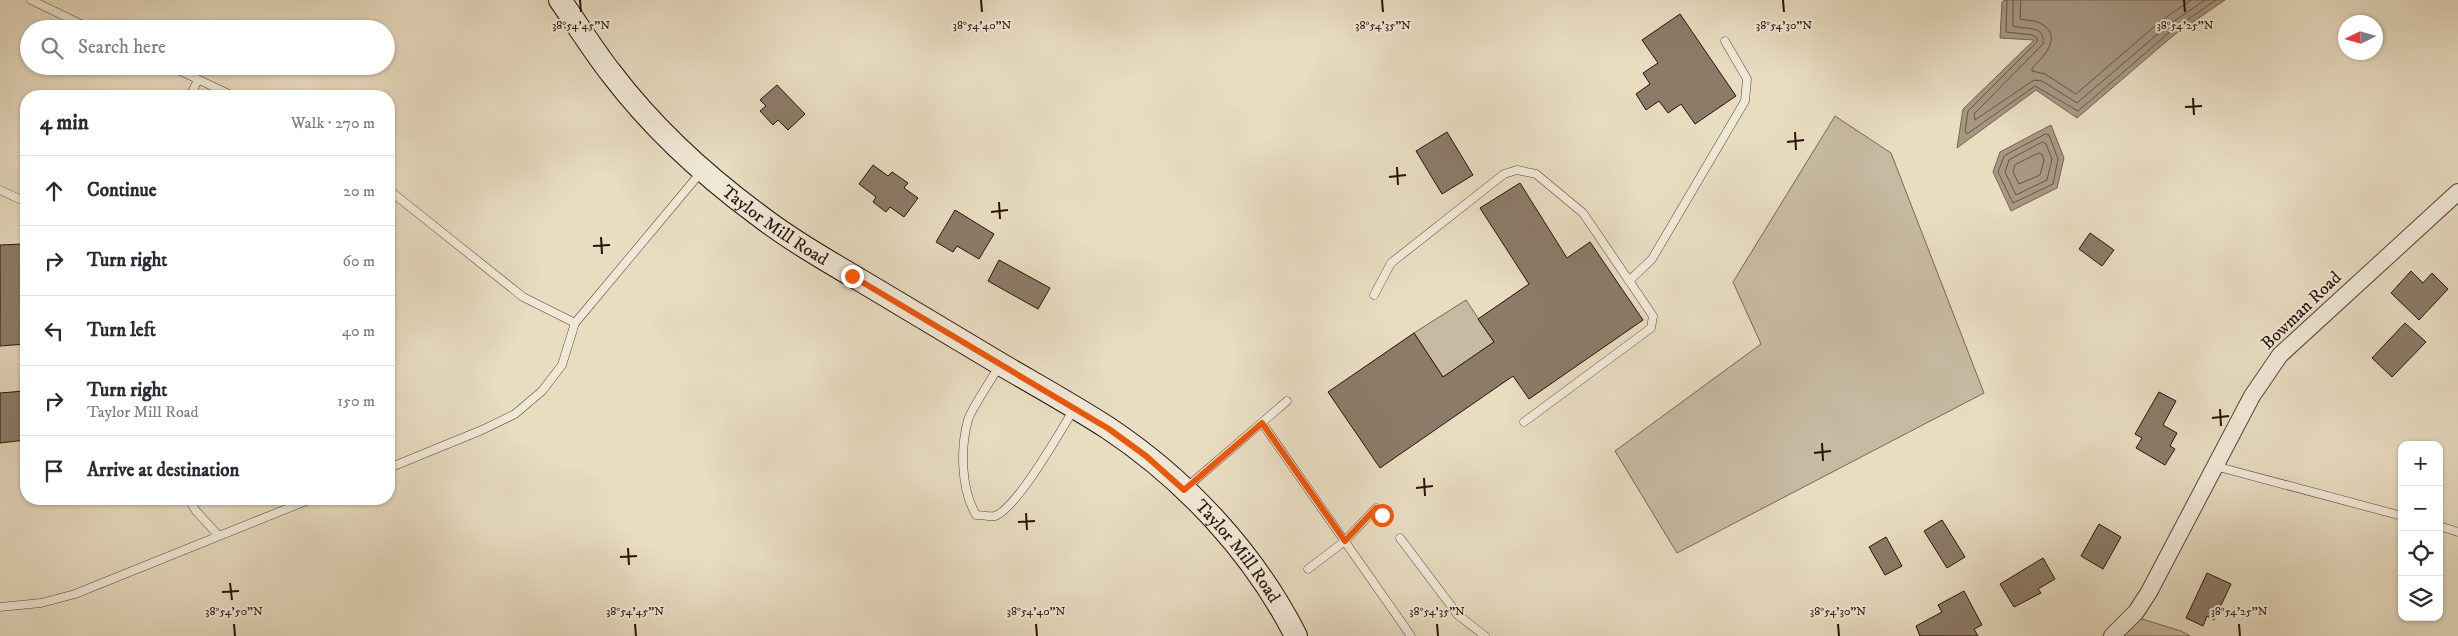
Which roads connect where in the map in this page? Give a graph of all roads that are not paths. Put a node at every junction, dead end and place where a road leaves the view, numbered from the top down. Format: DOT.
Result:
graph roads {
  1 [pos="31,0"];
  2 [pos="560,0"];
  3 [pos="72,20"];
  4 [pos="1725,41"];
  5 [pos="188,75"];
  6 [pos="198,80"];
  7 [pos="193,90"];
  8 [pos="220,90"];
  9 [pos="703,170"];
  10 [pos="0,190"];
  11 [pos="2458,192"];
  12 [pos="395,195"];
  13 [pos="20,199"];
  14 [pos="1629,281"];
  15 [pos="1374,295"];
  16 [pos="575,323"];
  17 [pos="1000,364"];
  18 [pos="1287,401"];
  19 [pos="1075,408"];
  20 [pos="1524,422"];
  21 [pos="1262,423"];
  22 [pos="395,466"];
  23 [pos="2214,466"];
  24 [pos="1184,490"];
  25 [pos="192,505"];
  26 [pos="294,505"];
  27 [pos="1382,515"];
  28 [pos="2398,515"];
  29 [pos="2443,527"];
  30 [pos="2458,532"];
  31 [pos="218,534"];
  32 [pos="1400,538"];
  33 [pos="1345,541"];
  34 [pos="1308,569"];
  35 [pos="0,607"];
  36 [pos="1296,636"];
  37 [pos="1411,636"];
  38 [pos="1485,636"];
  39 [pos="2112,636"];
  1 -- 3 [label="lane"];
  2 -- 9 [label="main road, Taylor Mill Road"];
  4 -- 14 [label="lane"];
  5 -- 6 [label="lane"];
  6 -- 7 [label="lane"];
  6 -- 8 [label="lane"];
  9 -- 16 [label="lane"];
  9 -- 17 [label="main road, Taylor Mill Road"];
  10 -- 13 [label="lane"];
  11 -- 23 [label="street, Bowman Road"];
  12 -- 16 [label="lane"];
  14 -- 15 [label="lane"];
  14 -- 20 [label="lane"];
  16 -- 22 [label="lane"];
  17 -- 19 [label="main road, Taylor Mill Road"];
  17 -- 19 [label="lane"];
  18 -- 21 [label="lane"];
  19 -- 24 [label="main road, Taylor Mill Road"];
  21 -- 24 [label="lane"];
  21 -- 33 [label="lane"];
  23 -- 28 [label="lane"];
  23 -- 39 [label="street, Bowman Road"];
  24 -- 36 [label="main road, Taylor Mill Road"];
  25 -- 31 [label="lane"];
  26 -- 31 [label="lane"];
  27 -- 33 [label="lane"];
  29 -- 30 [label="lane"];
  31 -- 35 [label="lane"];
  32 -- 38 [label="lane"];
  33 -- 34 [label="lane"];
  33 -- 37 [label="lane"];
}
